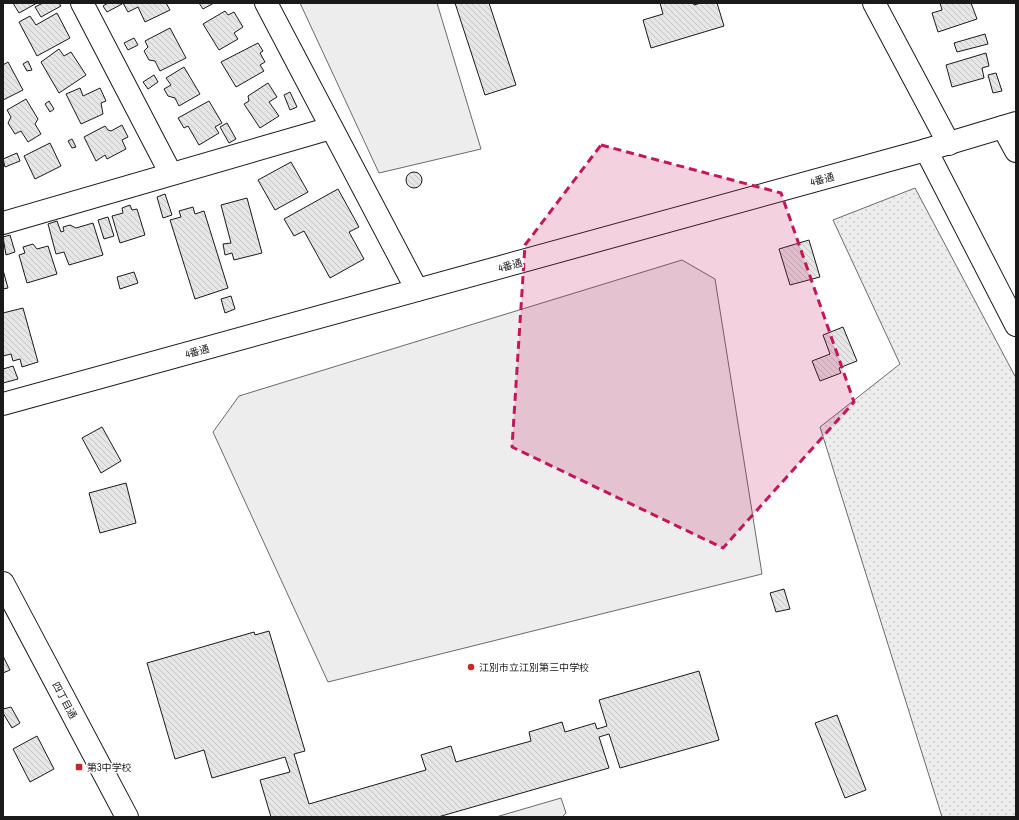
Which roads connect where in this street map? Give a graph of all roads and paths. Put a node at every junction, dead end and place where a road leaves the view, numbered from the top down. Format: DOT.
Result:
graph roads {
  1 [pos="82,3"];
  2 [pos="266,3"];
  3 [pos="874,3"];
  4 [pos="1010,125"];
  5 [pos="331,128"];
  6 [pos="949,144"];
  7 [pos="926,150"];
  8 [pos="1016,151"];
  9 [pos="171,174"];
  10 [pos="5,217"];
  11 [pos="418,290"];
  12 [pos="1016,325"];
  13 [pos="3,404"];
  14 [pos="3,583"];
  15 [pos="127,817"];
  1 -- 9 [label="street"];
  2 -- 5 [label="street"];
  3 -- 6 [label="street"];
  4 -- 6 [label="street, 4番通"];
  4 -- 8 [label="street"];
  5 -- 9 [label="street"];
  5 -- 11 [label="street"];
  6 -- 7 [label="street, 4番通"];
  7 -- 11 [label="street, 4番通"];
  7 -- 12 [label="street"];
  9 -- 10 [label="street"];
  11 -- 13 [label="street, 4番通"];
  14 -- 15 [label="street, 四丁目通"];
}
